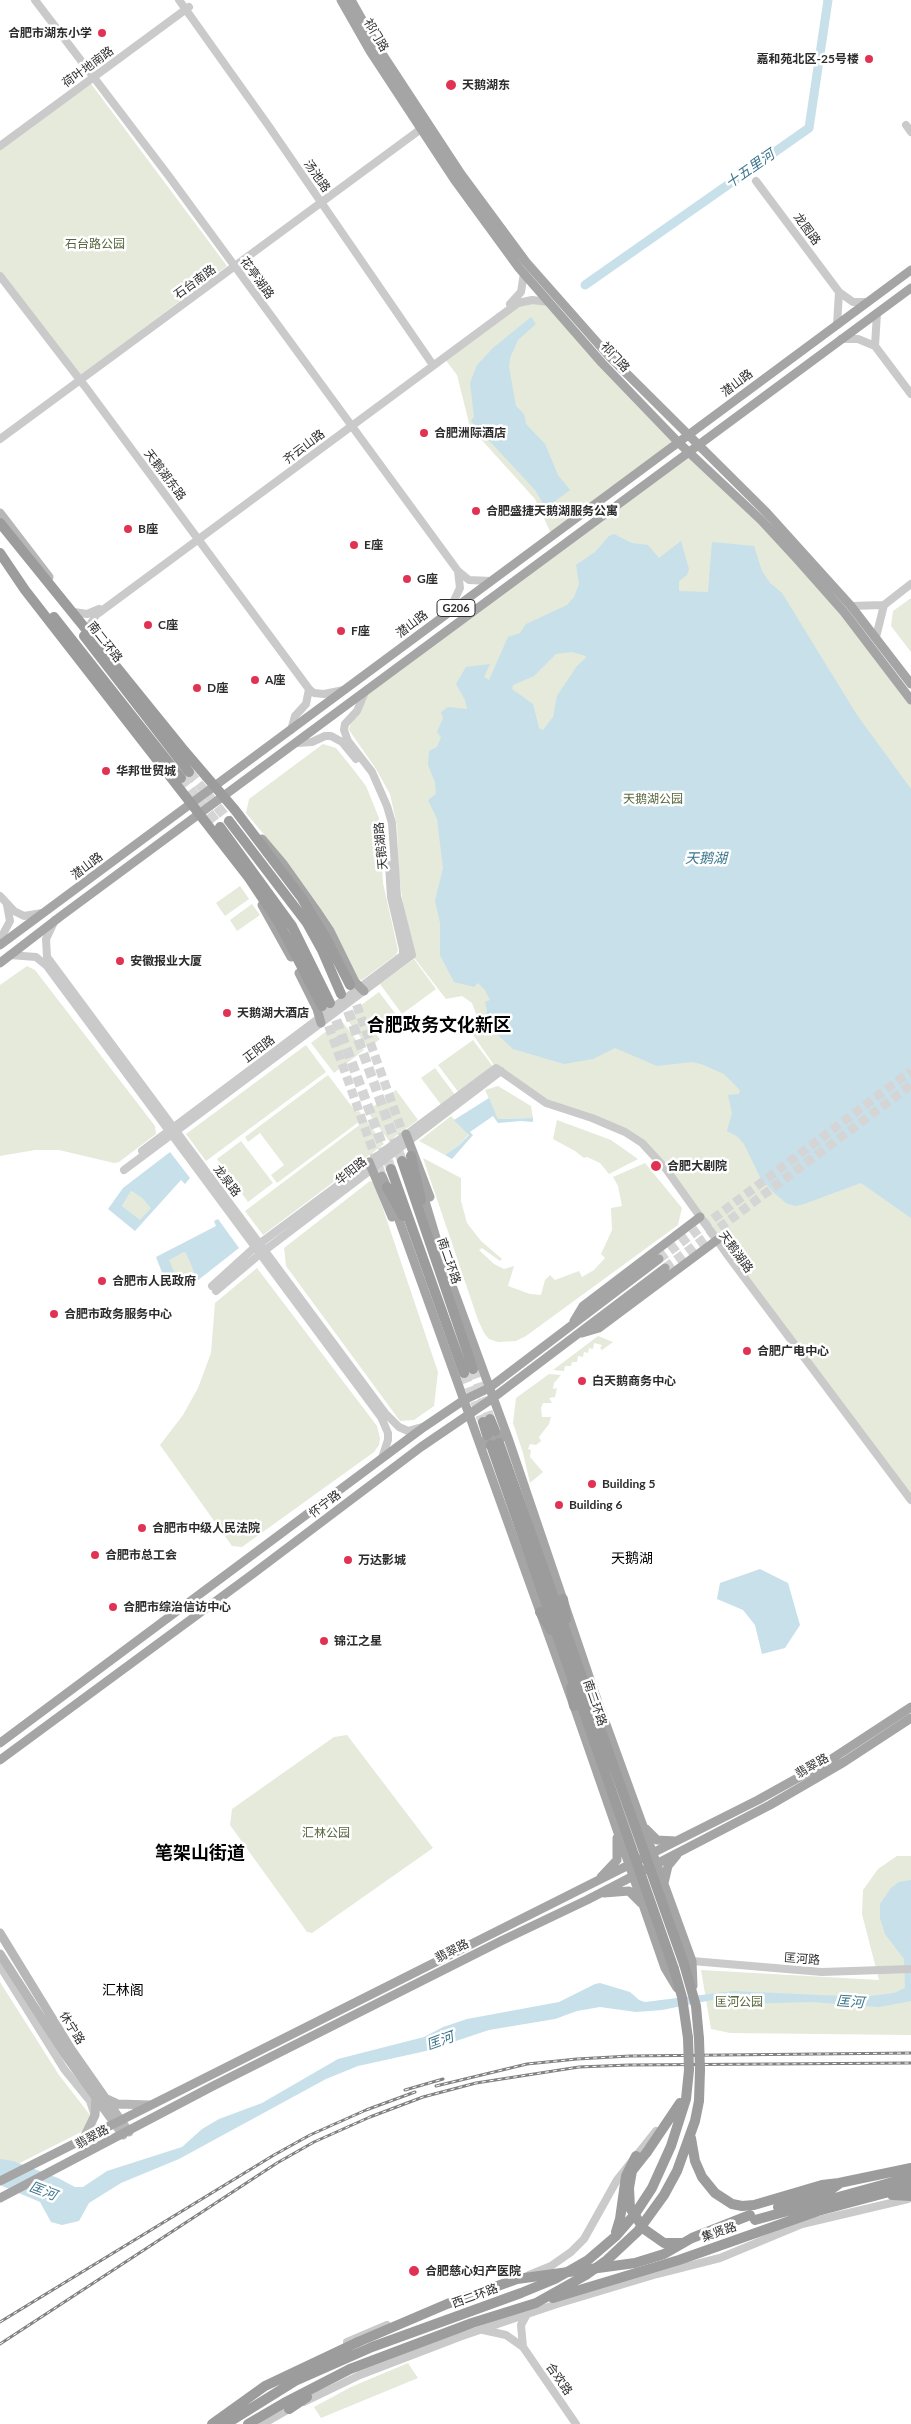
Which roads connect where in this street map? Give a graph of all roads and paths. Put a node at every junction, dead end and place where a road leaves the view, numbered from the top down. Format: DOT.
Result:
graph roads {
  1 [pos="35,0"];
  2 [pos="341,0"];
  3 [pos="351,0"];
  4 [pos="185,4"];
  5 [pos="92,76"];
  6 [pos="423,124"];
  7 [pos="906,125"];
  8 [pos="911,132"];
  9 [pos="0,140"];
  10 [pos="0,146"];
  11 [pos="756,181"];
  12 [pos="321,200"];
  13 [pos="233,265"];
  14 [pos="911,270"];
  15 [pos="524,273"];
  16 [pos="0,276"];
  17 [pos="911,288"];
  18 [pos="839,292"];
  19 [pos="549,302"];
  20 [pos="866,302"];
  21 [pos="877,313"];
  22 [pos="837,325"];
  23 [pos="841,339"];
  24 [pos="875,346"];
  25 [pos="433,363"];
  26 [pos="79,378"];
  27 [pos="911,394"];
  28 [pos="350,425"];
  29 [pos="0,434"];
  30 [pos="688,436"];
  31 [pos="0,439"];
  32 [pos="679,443"];
  33 [pos="698,445"];
  34 [pos="689,452"];
  35 [pos="0,512"];
  36 [pos="0,523"];
  37 [pos="0,527"];
  38 [pos="198,538"];
  39 [pos="0,552"];
  40 [pos="458,571"];
  41 [pos="491,581"];
  42 [pos="911,584"];
  43 [pos="884,605"];
  44 [pos="850,606"];
  45 [pos="71,608"];
  46 [pos="448,613"];
  47 [pos="93,635"];
  48 [pos="876,637"];
  49 [pos="911,684"];
  50 [pos="309,689"];
  51 [pos="344,690"];
  52 [pos="365,692"];
  53 [pos="911,700"];
  54 [pos="291,730"];
  55 [pos="297,743"];
  56 [pos="213,786"];
  57 [pos="222,797"];
  58 [pos="190,804"];
  59 [pos="199,814"];
  60 [pos="0,896"];
  61 [pos="7,905"];
  62 [pos="48,911"];
  63 [pos="283,914"];
  64 [pos="56,920"];
  65 [pos="0,940"];
  66 [pos="0,945"];
  67 [pos="322,950"];
  68 [pos="411,953"];
  69 [pos="10,955"];
  70 [pos="403,959"];
  71 [pos="0,963"];
  72 [pos="355,986"];
  73 [pos="314,990"];
  74 [pos="341,994"];
  75 [pos="320,1020"];
  76 [pos="496,1071"];
  77 [pos="172,1131"];
  78 [pos="408,1137"];
  79 [pos="408,1157"];
  80 [pos="371,1166"];
  81 [pos="122,1168"];
  82 [pos="391,1168"];
  83 [pos="382,1176"];
  84 [pos="387,1187"];
  85 [pos="699,1218"];
  86 [pos="716,1241"];
  87 [pos="418,1243"];
  88 [pos="257,1246"];
  89 [pos="263,1253"];
  90 [pos="659,1258"];
  91 [pos="665,1268"];
  92 [pos="573,1324"];
  93 [pos="579,1333"];
  94 [pos="469,1372"];
  95 [pos="489,1388"];
  96 [pos="493,1398"];
  97 [pos="464,1400"];
  98 [pos="469,1416"];
  99 [pos="486,1421"];
  100 [pos="424,1427"];
  101 [pos="491,1433"];
  102 [pos="495,1443"];
  103 [pos="382,1458"];
  104 [pos="911,1500"];
  105 [pos="911,1507"];
  106 [pos="563,1599"];
  107 [pos="540,1612"];
  108 [pos="568,1651"];
  109 [pos="595,1694"];
  110 [pos="574,1706"];
  111 [pos="911,1707"];
  112 [pos="590,1716"];
  113 [pos="911,1718"];
  114 [pos="0,1743"];
  115 [pos="0,1760"];
  116 [pos="643,1826"];
  117 [pos="616,1830"];
  118 [pos="676,1842"];
  119 [pos="682,1851"];
  120 [pos="653,1853"];
  121 [pos="657,1864"];
  122 [pos="629,1865"];
  123 [pos="633,1876"];
  124 [pos="598,1880"];
  125 [pos="664,1883"];
  126 [pos="599,1894"];
  127 [pos="643,1905"];
  128 [pos="0,1933"];
  129 [pos="0,1954"];
  130 [pos="688,1962"];
  131 [pos="0,1966"];
  132 [pos="911,1969"];
  133 [pos="682,1997"];
  134 [pos="695,2070"];
  135 [pos="688,2082"];
  136 [pos="100,2098"];
  137 [pos="153,2105"];
  138 [pos="95,2115"];
  139 [pos="118,2122"];
  140 [pos="126,2134"];
  141 [pos="691,2135"];
  142 [pos="83,2140"];
  143 [pos="636,2156"];
  144 [pos="911,2168"];
  145 [pos="911,2177"];
  146 [pos="0,2181"];
  147 [pos="839,2184"];
  148 [pos="911,2186"];
  149 [pos="881,2194"];
  150 [pos="911,2197"];
  151 [pos="0,2198"];
  152 [pos="752,2217"];
  153 [pos="612,2239"];
  154 [pos="639,2272"];
  155 [pos="593,2293"];
  156 [pos="536,2303"];
  157 [pos="526,2314"];
  158 [pos="483,2330"];
  159 [pos="358,2342"];
  160 [pos="523,2347"];
  161 [pos="304,2367"];
  162 [pos="350,2369"];
  163 [pos="295,2381"];
  164 [pos="289,2409"];
  165 [pos="212,2424"];
  166 [pos="226,2424"];
  167 [pos="248,2424"];
  168 [pos="263,2424"];
  169 [pos="576,2424"];
  1 -- 5 [label="street, 花亭湖路"];
  2 -- 6 [label="main road, 祁门路"];
  3 -- 6 [label="main road, 祁门路"];
  4 -- 5 [label="street, 荷叶地南路"];
  4 -- 12 [label="street, 汤池路"];
  5 -- 9 [label="street, 荷叶地南路"];
  5 -- 10 [label="street, 荷叶地南路"];
  5 -- 13 [label="street, 花亭湖路"];
  6 -- 12 [label="street, 石台南路"];
  6 -- 15 [label="main road, 祁门路"];
  6 -- 30 [label="main road, 祁门路"];
  7 -- 8 [label="street"];
  11 -- 18 [label="street, 龙图路"];
  12 -- 13 [label="street, 石台南路"];
  12 -- 25 [label="street, 汤池路"];
  13 -- 26 [label="street, 石台南路"];
  13 -- 28 [label="street, 花亭湖路"];
  14 -- 20 [label="main road, 潜山路 / G206"];
  15 -- 19 [label="main road, 祁门路"];
  15 -- 25 [label="street"];
  16 -- 26 [label="street, 天鹅湖东路"];
  17 -- 21 [label="main road, 潜山路 / G206"];
  18 -- 20 [label="street"];
  18 -- 22 [label="street"];
  19 -- 25 [label="street, 齐云山路"];
  19 -- 32 [label="main road, 祁门路"];
  20 -- 22 [label="main road, 潜山路 / G206"];
  21 -- 23 [label="main road, 潜山路 / G206"];
  21 -- 24 [label="street"];
  22 -- 30 [label="main road, 潜山路 / G206"];
  23 -- 24 [label="street"];
  23 -- 33 [label="main road, 潜山路 / G206"];
  24 -- 27 [label="street"];
  25 -- 28 [label="street, 齐云山路"];
  26 -- 29 [label="street, 石台南路"];
  26 -- 31 [label="street, 石台南路"];
  26 -- 38 [label="street, 天鹅湖东路"];
  28 -- 38 [label="street, 齐云山路"];
  28 -- 40 [label="street, 花亭湖路"];
  30 -- 32 [label="main road, 潜山路 / G206"];
  30 -- 33 [label="main road, 祁门路"];
  32 -- 34 [label="main road, 祁门路"];
  32 -- 41 [label="main road, 潜山路 / G206"];
  33 -- 34 [label="main road, 潜山路 / G206"];
  33 -- 44 [label="main road, 祁门路"];
  34 -- 52 [label="main road, 潜山路 / G206"];
  34 -- 53 [label="main road, 祁门路"];
  35 -- 45 [label="main road"];
  36 -- 45 [label="highway"];
  37 -- 39 [label="highway, 南二环路"];
  38 -- 45 [label="street"];
  38 -- 47 [label="street, 齐云山路"];
  38 -- 50 [label="street, 天鹅湖东路"];
  39 -- 58 [label="highway"];
  40 -- 41 [label="street"];
  40 -- 46 [label="street"];
  41 -- 46 [label="main road, 潜山路 / G206"];
  42 -- 43 [label="street"];
  43 -- 44 [label="street"];
  43 -- 48 [label="street"];
  44 -- 48 [label="main road, 祁门路"];
  45 -- 47 [label="highway"];
  46 -- 51 [label="main road, 潜山路 / G206"];
  47 -- 56 [label="highway"];
  48 -- 49 [label="main road, 祁门路"];
  50 -- 51 [label="street"];
  50 -- 54 [label="street"];
  51 -- 54 [label="main road, 潜山路 / G206"];
  52 -- 55 [label="main road, 潜山路 / G206"];
  52 -- 68 [label="street, 天鹅湖路"];
  54 -- 56 [label="main road, 潜山路 / G206"];
  55 -- 57 [label="main road, 潜山路 / G206"];
  55 -- 70 [label="street, 天鹅湖路"];
  56 -- 57 [label="highway"];
  56 -- 58 [label="main road, 潜山路 / G206"];
  57 -- 59 [label="main road, 潜山路 / G206"];
  57 -- 72 [label="highway"];
  58 -- 59 [label="highway"];
  58 -- 62 [label="main road, 潜山路 / G206"];
  59 -- 64 [label="main road, 潜山路 / G206"];
  59 -- 73 [label="highway"];
  59 -- 75 [label="main road"];
  60 -- 61 [label="street"];
  61 -- 62 [label="street"];
  61 -- 65 [label="street"];
  62 -- 66 [label="main road, 潜山路 / G206"];
  63 -- 67 [label="highway"];
  63 -- 73 [label="highway"];
  63 -- 73 [label="highway"];
  64 -- 69 [label="main road, 潜山路 / G206"];
  64 -- 77 [label="street, 龙泉路"];
  67 -- 72 [label="highway"];
  67 -- 74 [label="highway"];
  68 -- 70 [label="street, 正阳路"];
  69 -- 71 [label="main road, 潜山路 / G206"];
  69 -- 77 [label="street, 龙泉路"];
  70 -- 72 [label="street, 正阳路"];
  72 -- 75 [label="street, 正阳路"];
  75 -- 77 [label="street, 正阳路"];
  76 -- 78 [label="street, 华阳路"];
  76 -- 85 [label="street, 天鹅湖路"];
  77 -- 81 [label="street, 正阳路"];
  77 -- 88 [label="street, 龙泉路"];
  78 -- 80 [label="street, 华阳路"];
  78 -- 94 [label="main road"];
  79 -- 94 [label="highway, 南二环路"];
  79 -- 94 [label="main road"];
  80 -- 88 [label="street, 华阳路"];
  80 -- 89 [label="street, 华阳路"];
  80 -- 94 [label="main road"];
  82 -- 87 [label="highway, 南二环路"];
  83 -- 84 [label="main road"];
  84 -- 87 [label="highway"];
  84 -- 94 [label="main road"];
  85 -- 86 [label="street, 天鹅湖路"];
  85 -- 92 [label="main road"];
  86 -- 93 [label="main road"];
  86 -- 104 [label="street, 天鹅湖路"];
  86 -- 105 [label="street, 天鹅湖路"];
  87 -- 94 [label="highway, 南二环路"];
  88 -- 89 [label="street, 龙泉路"];
  88 -- 89 [label="street, 华阳路"];
  89 -- 100 [label="street, 龙泉路"];
  89 -- 103 [label="street, 龙泉路"];
  90 -- 92 [label="main road, 怀宁路"];
  91 -- 93 [label="main road, 怀宁路"];
  92 -- 95 [label="main road, 怀宁路"];
  93 -- 96 [label="main road, 怀宁路"];
  94 -- 95 [label="main road"];
  94 -- 97 [label="main road"];
  95 -- 96 [label="main road"];
  95 -- 97 [label="main road, 怀宁路"];
  96 -- 98 [label="main road, 怀宁路"];
  96 -- 102 [label="main road"];
  97 -- 98 [label="main road"];
  97 -- 100 [label="main road, 怀宁路"];
  98 -- 102 [label="main road"];
  98 -- 115 [label="main road, 怀宁路"];
  99 -- 101 [label="highway"];
  100 -- 103 [label="main road, 怀宁路"];
  102 -- 106 [label="main road"];
  102 -- 107 [label="main road"];
  102 -- 108 [label="highway, 南二环路"];
  103 -- 114 [label="main road, 怀宁路"];
  106 -- 108 [label="highway"];
  106 -- 109 [label="main road"];
  107 -- 108 [label="highway"];
  107 -- 110 [label="main road"];
  108 -- 109 [label="highway"];
  108 -- 110 [label="highway"];
  108 -- 112 [label="highway, 南二环路"];
  109 -- 116 [label="main road"];
  110 -- 117 [label="main road"];
  111 -- 118 [label="main road, 翡翠路"];
  112 -- 130 [label="highway, 南二环路, bridge"];
  112 -- 133 [label="highway, 南二环路, bridge"];
  113 -- 119 [label="main road, 翡翠路"];
  116 -- 118 [label="main road"];
  116 -- 120 [label="main road"];
  117 -- 122 [label="main road"];
  117 -- 124 [label="main road"];
  118 -- 120 [label="main road, 翡翠路"];
  119 -- 121 [label="main road, 翡翠路"];
  119 -- 125 [label="main road"];
  120 -- 121 [label="main road"];
  120 -- 122 [label="main road, 翡翠路"];
  121 -- 123 [label="main road, 翡翠路"];
  121 -- 125 [label="main road"];
  122 -- 123 [label="main road"];
  122 -- 124 [label="main road, 翡翠路"];
  123 -- 126 [label="main road, 翡翠路"];
  123 -- 127 [label="main road"];
  124 -- 137 [label="main road, 翡翠路"];
  125 -- 130 [label="main road"];
  126 -- 127 [label="main road"];
  126 -- 140 [label="main road, 翡翠路"];
  127 -- 133 [label="main road"];
  128 -- 136 [label="main road, 休宁路"];
  129 -- 136 [label="main road, 休宁路"];
  130 -- 132 [label="street, 匡河路"];
  130 -- 134 [label="highway, 南二环路, bridge"];
  131 -- 138 [label="street"];
  133 -- 134 [label="highway, 南二环路, bridge"];
  134 -- 135 [label="highway, 西二环路"];
  134 -- 141 [label="highway, 西二环路"];
  135 -- 143 [label="street"];
  135 -- 152 [label="highway, bridge"];
  135 -- 153 [label="highway, 西二环路"];
  136 -- 137 [label="main road"];
  136 -- 138 [label="main road"];
  136 -- 139 [label="main road, 休宁路"];
  137 -- 139 [label="main road, 翡翠路"];
  138 -- 142 [label="main road"];
  139 -- 140 [label="main road, 休宁路"];
  139 -- 142 [label="main road, 翡翠路"];
  140 -- 151 [label="main road, 翡翠路"];
  141 -- 147 [label="highway"];
  141 -- 156 [label="highway, 西二环路"];
  142 -- 146 [label="main road, 翡翠路"];
  143 -- 153 [label="highway"];
  143 -- 161 [label="street"];
  144 -- 147 [label="highway"];
  145 -- 152 [label="highway"];
  147 -- 152 [label="highway"];
  148 -- 149 [label="highway, 集贤路"];
  149 -- 150 [label="highway"];
  149 -- 154 [label="highway, 集贤路"];
  150 -- 155 [label="street"];
  152 -- 159 [label="highway, bridge"];
  153 -- 163 [label="highway, 西二环路"];
  154 -- 155 [label="highway"];
  154 -- 156 [label="highway, 集贤路"];
  155 -- 157 [label="street"];
  156 -- 162 [label="highway, 西二环路"];
  157 -- 158 [label="street"];
  157 -- 160 [label="street"];
  158 -- 160 [label="street"];
  158 -- 164 [label="street"];
  159 -- 161 [label="highway"];
  159 -- 163 [label="highway"];
  160 -- 169 [label="street, 合欢路"];
  161 -- 165 [label="highway"];
  162 -- 164 [label="highway"];
  162 -- 167 [label="highway, 西二环路"];
  163 -- 166 [label="highway, 西二环路"];
  164 -- 168 [label="street"];
}
